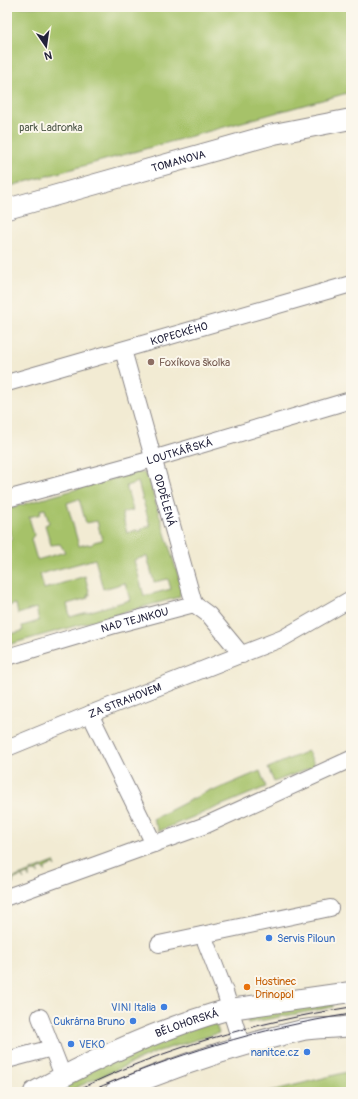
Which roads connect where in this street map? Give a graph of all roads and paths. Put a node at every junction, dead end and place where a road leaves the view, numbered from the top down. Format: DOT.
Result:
graph roads {
  1 [pos="351,118"];
  2 [pos="7,209"];
  3 [pos="351,284"];
  4 [pos="123,350"];
  5 [pos="7,383"];
  6 [pos="351,400"];
  7 [pos="153,459"];
  8 [pos="7,499"];
  9 [pos="351,599"];
  10 [pos="194,604"];
  11 [pos="242,655"];
  12 [pos="7,656"];
  13 [pos="90,714"];
  14 [pos="7,748"];
  15 [pos="351,759"];
  16 [pos="154,844"];
  17 [pos="7,897"];
  18 [pos="330,908"];
  19 [pos="203,935"];
  20 [pos="159,944"];
  21 [pos="351,992"];
  22 [pos="230,1009"];
  23 [pos="40,1017"];
  24 [pos="351,1026"];
  25 [pos="242,1047"];
  26 [pos="52,1048"];
  27 [pos="7,1060"];
  28 [pos="63,1076"];
  29 [pos="34,1092"];
  30 [pos="115,1092"];
  1 -- 2 [label="street, TOMANOVA"];
  3 -- 4 [label="street, KOPECKÉHO"];
  4 -- 5 [label="street, KOPECKÉHO"];
  4 -- 7 [label="street, ODDĚLENÁ"];
  6 -- 7 [label="street, LOUTKÁŘSKÁ"];
  7 -- 8 [label="street, LOUTKÁŘSKÁ"];
  7 -- 10 [label="street, ODDĚLENÁ"];
  9 -- 11 [label="street, ZA STRAHOVEM"];
  10 -- 11 [label="street"];
  10 -- 12 [label="street, NAD TEJNKOU"];
  11 -- 13 [label="street, ZA STRAHOVEM"];
  13 -- 14 [label="street, ZA STRAHOVEM"];
  13 -- 16 [label="street"];
  15 -- 16 [label="street"];
  16 -- 17 [label="street"];
  18 -- 19 [label="street"];
  19 -- 20 [label="street"];
  19 -- 22 [label="street"];
  21 -- 22 [label="street, BĚLOHORSKÁ"];
  22 -- 25 [label="street"];
  22 -- 28 [label="street, BĚLOHORSKÁ"];
  23 -- 26 [label="street"];
  24 -- 25 [label="street"];
  25 -- 30 [label="street"];
  26 -- 27 [label="street"];
  26 -- 28 [label="street"];
  28 -- 29 [label="street, BĚLOHORSKÁ"];
}
